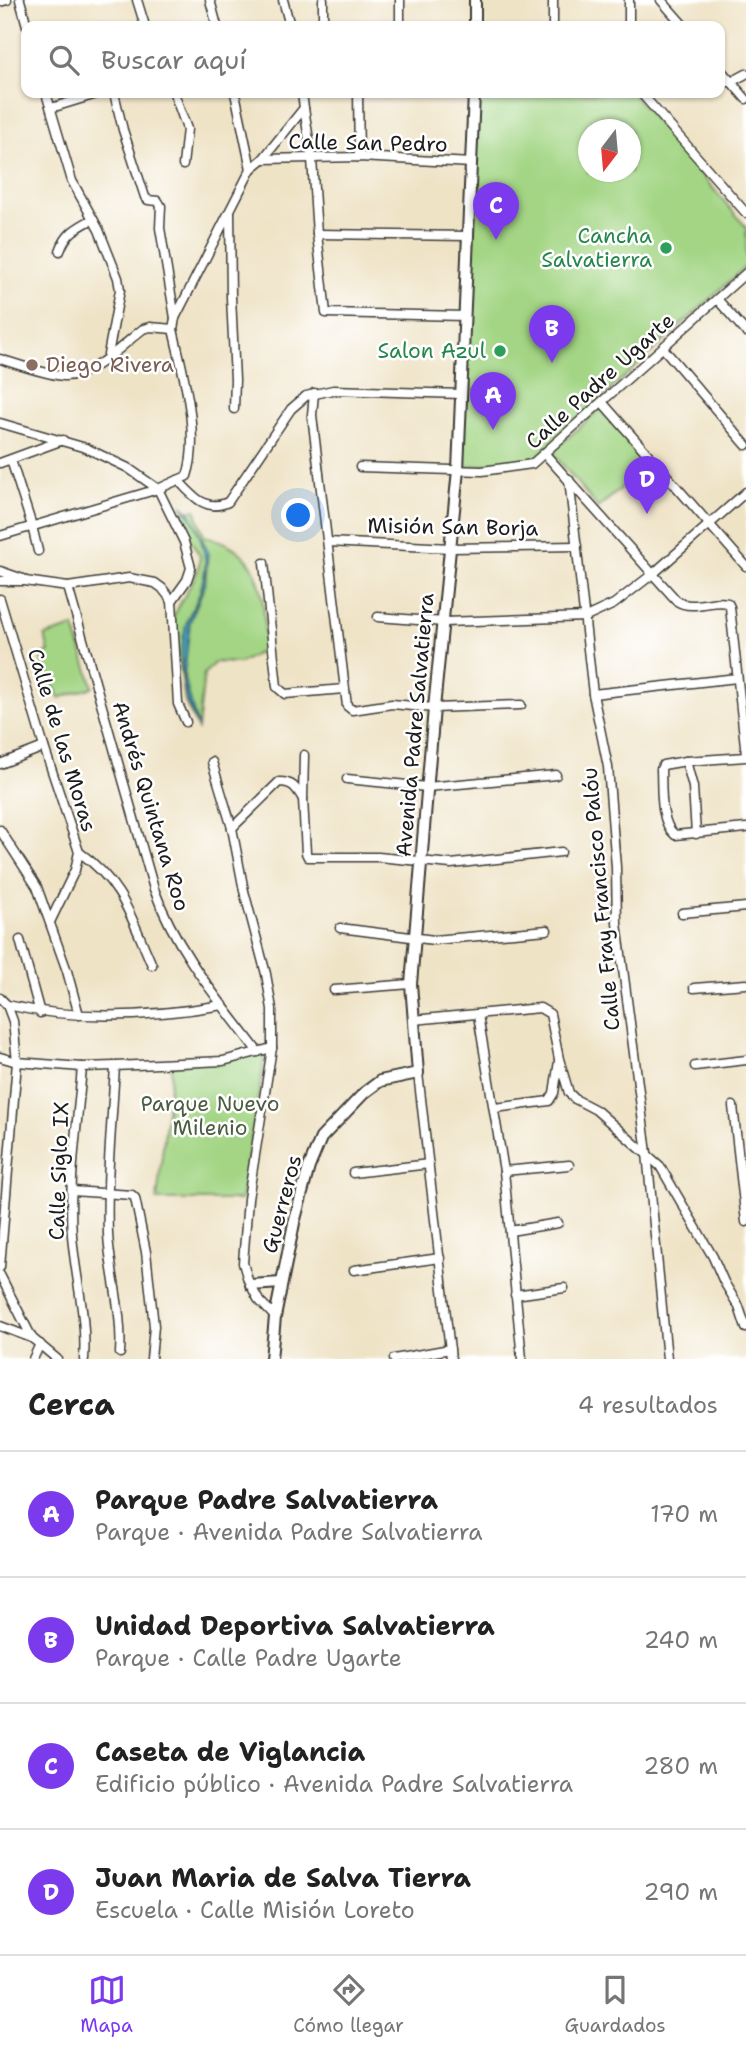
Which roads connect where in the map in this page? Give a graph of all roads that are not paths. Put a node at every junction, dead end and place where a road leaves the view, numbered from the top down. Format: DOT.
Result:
graph roads {
  1 [pos="7,0"];
  2 [pos="20,0"];
  3 [pos="137,0"];
  4 [pos="210,0"];
  5 [pos="283,0"];
  6 [pos="323,0"];
  7 [pos="400,0"];
  8 [pos="475,0"];
  9 [pos="553,0"];
  10 [pos="629,0"];
  11 [pos="661,0"];
  12 [pos="0,2"];
  13 [pos="26,21"];
  14 [pos="143,21"];
  15 [pos="216,21"];
  16 [pos="289,21"];
  17 [pos="323,21"];
  18 [pos="400,21"];
  19 [pos="475,21"];
  20 [pos="553,21"];
  21 [pos="629,21"];
  22 [pos="680,21"];
  23 [pos="746,74"];
  24 [pos="725,75"];
  25 [pos="725,82"];
  26 [pos="731,82"];
  27 [pos="48,98"];
  28 [pos="84,98"];
  29 [pos="115,98"];
  30 [pos="176,98"];
  31 [pos="236,98"];
  32 [pos="303,98"];
  33 [pos="358,98"];
  34 [pos="474,98"];
  35 [pos="645,98"];
  36 [pos="746,99"];
  37 [pos="51,108"];
  38 [pos="304,108"];
  39 [pos="359,157"];
  40 [pos="263,159"];
  41 [pos="312,159"];
  42 [pos="472,163"];
  43 [pos="183,165"];
  44 [pos="251,169"];
  45 [pos="230,209"];
  46 [pos="746,214"];
  47 [pos="93,219"];
  48 [pos="317,234"];
  49 [pos="469,236"];
  50 [pos="60,251"];
  51 [pos="746,273"];
  52 [pos="717,299"];
  53 [pos="465,316"];
  54 [pos="175,318"];
  55 [pos="173,329"];
  56 [pos="746,332"];
  57 [pos="663,348"];
  58 [pos="0,359"];
  59 [pos="107,360"];
  60 [pos="314,393"];
  61 [pos="461,394"];
  62 [pos="602,402"];
  63 [pos="233,409"];
  64 [pos="0,423"];
  65 [pos="63,440"];
  66 [pos="746,445"];
  67 [pos="545,454"];
  68 [pos="11,460"];
  69 [pos="0,463"];
  70 [pos="360,467"];
  71 [pos="458,470"];
  72 [pos="569,479"];
  73 [pos="178,480"];
  74 [pos="159,489"];
  75 [pos="746,492"];
  76 [pos="710,523"];
  77 [pos="32,526"];
  78 [pos="0,536"];
  79 [pos="328,542"];
  80 [pos="577,545"];
  81 [pos="451,548"];
  82 [pos="38,551"];
  83 [pos="264,563"];
  84 [pos="746,566"];
  85 [pos="0,570"];
  86 [pos="654,573"];
  87 [pos="26,580"];
  88 [pos="0,581"];
  89 [pos="68,587"];
  90 [pos="0,599"];
  91 [pos="172,601"];
  92 [pos="379,617"];
  93 [pos="586,617"];
  94 [pos="444,622"];
  95 [pos="737,678"];
  96 [pos="344,689"];
  97 [pos="593,694"];
  98 [pos="521,705"];
  99 [pos="434,708"];
  100 [pos="186,722"];
  101 [pos="44,747"];
  102 [pos="304,755"];
  103 [pos="746,756"];
  104 [pos="686,761"];
  105 [pos="212,762"];
  106 [pos="0,764"];
  107 [pos="556,775"];
  108 [pos="347,779"];
  109 [pos="427,787"];
  110 [pos="303,799"];
  111 [pos="232,828"];
  112 [pos="746,828"];
  113 [pos="0,830"];
  114 [pos="696,834"];
  115 [pos="79,852"];
  116 [pos="561,852"];
  117 [pos="422,862"];
  118 [pos="746,907"];
  119 [pos="682,913"];
  120 [pos="50,922"];
  121 [pos="340,928"];
  122 [pos="547,930"];
  123 [pos="414,937"];
  124 [pos="20,940"];
  125 [pos="152,965"];
  126 [pos="411,984"];
  127 [pos="746,984"];
  128 [pos="694,988"];
  129 [pos="334,990"];
  130 [pos="0,998"];
  131 [pos="7,1005"];
  132 [pos="223,1005"];
  133 [pos="40,1013"];
  134 [pos="79,1015"];
  135 [pos="478,1015"];
  136 [pos="413,1020"];
  137 [pos="272,1048"];
  138 [pos="258,1052"];
  139 [pos="0,1056"];
  140 [pos="559,1059"];
  141 [pos="746,1060"];
  142 [pos="17,1062"];
  143 [pos="115,1066"];
  144 [pos="695,1066"];
  145 [pos="82,1067"];
  146 [pos="418,1073"];
  147 [pos="733,1106"];
  148 [pos="495,1108"];
  149 [pos="647,1153"];
  150 [pos="429,1164"];
  151 [pos="569,1165"];
  152 [pos="504,1171"];
  153 [pos="353,1173"];
  154 [pos="72,1191"];
  155 [pos="108,1193"];
  156 [pos="746,1212"];
  157 [pos="746,1222"];
  158 [pos="558,1223"];
  159 [pos="510,1231"];
  160 [pos="440,1258"];
  161 [pos="0,1267"];
  162 [pos="354,1270"];
  163 [pos="0,1275"];
  164 [pos="281,1283"];
  165 [pos="251,1285"];
  166 [pos="564,1288"];
  167 [pos="515,1295"];
  168 [pos="742,1306"];
  169 [pos="275,1317"];
  170 [pos="0,1326"];
  171 [pos="746,1328"];
  172 [pos="32,1338"];
  173 [pos="40,1345"];
  174 [pos="120,1353"];
  175 [pos="451,1354"];
  176 [pos="33,1359"];
  177 [pos="57,1359"];
  178 [pos="83,1359"];
  179 [pos="151,1359"];
  180 [pos="271,1359"];
  181 [pos="394,1359"];
  182 [pos="522,1359"];
  183 [pos="667,1359"];
  1 -- 12 [label="street"];
  2 -- 13 [label="street"];
  3 -- 14 [label="street"];
  4 -- 15 [label="street"];
  5 -- 16 [label="street"];
  6 -- 17 [label="street"];
  7 -- 18 [label="street"];
  8 -- 19 [label="main road"];
  9 -- 20 [label="street"];
  10 -- 21 [label="street"];
  11 -- 22 [label="street"];
  23 -- 26 [label="street"];
  24 -- 26 [label="street"];
  25 -- 26 [label="street"];
  26 -- 36 [label="street"];
  27 -- 37 [label="street"];
  28 -- 37 [label="street"];
  29 -- 54 [label="street"];
  30 -- 43 [label="street"];
  31 -- 44 [label="street"];
  32 -- 38 [label="street"];
  33 -- 39 [label="street"];
  34 -- 42 [label="main road, Avenida Padre Salvatierra"];
  35 -- 46 [label="street"];
  37 -- 47 [label="street"];
  38 -- 40 [label="street"];
  38 -- 41 [label="street"];
  39 -- 41 [label="street, Calle San Pedro"];
  39 -- 42 [label="street, Calle San Pedro"];
  40 -- 41 [label="street, Calle San Pedro"];
  40 -- 44 [label="street"];
  41 -- 48 [label="street"];
  42 -- 49 [label="main road, Avenida Padre Salvatierra"];
  44 -- 45 [label="street"];
  45 -- 54 [label="street"];
  45 -- 63 [label="street"];
  47 -- 50 [label="street"];
  47 -- 59 [label="street"];
  48 -- 49 [label="street"];
  48 -- 53 [label="street"];
  49 -- 53 [label="main road, Avenida Padre Salvatierra"];
  51 -- 52 [label="street, Calle Padre Ugarte"];
  52 -- 56 [label="street"];
  52 -- 57 [label="street, Calle Padre Ugarte"];
  53 -- 61 [label="main road, Avenida Padre Salvatierra"];
  54 -- 55 [label="street"];
  55 -- 59 [label="street"];
  55 -- 73 [label="street"];
  57 -- 62 [label="street, Calle Padre Ugarte"];
  57 -- 66 [label="street"];
  58 -- 59 [label="street"];
  60 -- 61 [label="street"];
  60 -- 73 [label="street"];
  60 -- 79 [label="street"];
  61 -- 71 [label="main road, Avenida Padre Salvatierra"];
  62 -- 67 [label="street, Calle Padre Ugarte"];
  62 -- 76 [label="street"];
  64 -- 65 [label="street"];
  65 -- 68 [label="street"];
  65 -- 74 [label="street"];
  67 -- 71 [label="street, Calle Padre Ugarte"];
  67 -- 72 [label="street"];
  68 -- 69 [label="street"];
  68 -- 77 [label="street"];
  70 -- 71 [label="street, Calle Padre Ugarte"];
  71 -- 81 [label="main road, Avenida Padre Salvatierra"];
  72 -- 80 [label="street, Calle Fray Francisco Palóu"];
  72 -- 86 [label="street"];
  73 -- 74 [label="street"];
  74 -- 77 [label="street"];
  74 -- 91 [label="street"];
  75 -- 76 [label="street"];
  76 -- 84 [label="street"];
  76 -- 86 [label="street"];
  77 -- 78 [label="street"];
  77 -- 82 [label="street"];
  79 -- 81 [label="street, Misión San Borja"];
  79 -- 96 [label="street"];
  80 -- 81 [label="street, Misión San Borja"];
  80 -- 93 [label="street, Calle Fray Francisco Palóu"];
  81 -- 94 [label="main road, Avenida Padre Salvatierra"];
  83 -- 96 [label="street"];
  85 -- 87 [label="street"];
  86 -- 93 [label="street"];
  86 -- 95 [label="street"];
  87 -- 88 [label="street"];
  87 -- 89 [label="street"];
  89 -- 91 [label="street"];
  89 -- 132 [label="street, Andrés Quintana Roo"];
  90 -- 101 [label="street, Calle de las Moras"];
  91 -- 100 [label="street"];
  92 -- 94 [label="street"];
  93 -- 94 [label="street"];
  93 -- 97 [label="street, Calle Fray Francisco Palóu"];
  94 -- 99 [label="main road, Avenida Padre Salvatierra"];
  95 -- 97 [label="street"];
  95 -- 103 [label="street"];
  96 -- 99 [label="street"];
  97 -- 149 [label="street, Calle Fray Francisco Palóu"];
  98 -- 99 [label="street"];
  99 -- 109 [label="main road, Avenida Padre Salvatierra"];
  101 -- 106 [label="street"];
  101 -- 115 [label="street, Calle de las Moras"];
  102 -- 110 [label="street"];
  103 -- 104 [label="street"];
  104 -- 114 [label="street"];
  104 -- 114 [label="street"];
  105 -- 111 [label="street"];
  107 -- 109 [label="street"];
  108 -- 109 [label="street"];
  109 -- 117 [label="main road, Avenida Padre Salvatierra"];
  110 -- 111 [label="street"];
  110 -- 117 [label="street"];
  111 -- 137 [label="street"];
  112 -- 114 [label="street"];
  113 -- 120 [label="street"];
  115 -- 120 [label="street"];
  115 -- 125 [label="street"];
  116 -- 117 [label="street"];
  117 -- 123 [label="main road, Avenida Padre Salvatierra"];
  118 -- 119 [label="street"];
  120 -- 134 [label="street"];
  121 -- 123 [label="street"];
  122 -- 123 [label="street"];
  123 -- 126 [label="main road, Avenida Padre Salvatierra"];
  124 -- 133 [label="street"];
  126 -- 129 [label="street"];
  126 -- 136 [label="main road, Avenida Padre Salvatierra"];
  127 -- 128 [label="street"];
  130 -- 131 [label="street"];
  131 -- 133 [label="street"];
  131 -- 142 [label="street"];
  132 -- 134 [label="street"];
  132 -- 138 [label="street, Andrés Quintana Roo"];
  133 -- 134 [label="street"];
  135 -- 136 [label="street"];
  135 -- 140 [label="street"];
  135 -- 148 [label="street"];
  136 -- 146 [label="main road, Avenida Padre Salvatierra"];
  137 -- 138 [label="street"];
  137 -- 165 [label="street"];
  138 -- 143 [label="street"];
  139 -- 142 [label="street"];
  140 -- 148 [label="street"];
  140 -- 149 [label="street"];
  141 -- 144 [label="street"];
  142 -- 145 [label="street"];
  142 -- 161 [label="street"];
  143 -- 145 [label="street"];
  143 -- 155 [label="street"];
  145 -- 154 [label="street, Calle Siglo IX"];
  146 -- 150 [label="street, Avenida Padre Salvatierra"];
  146 -- 164 [label="main road, Guerreros"];
  147 -- 156 [label="street"];
  148 -- 152 [label="street"];
  149 -- 168 [label="street"];
  149 -- 183 [label="street, Calle Fray Francisco Palóu"];
  150 -- 153 [label="street"];
  150 -- 160 [label="street, Avenida Padre Salvatierra"];
  151 -- 152 [label="street"];
  152 -- 159 [label="street"];
  154 -- 155 [label="street"];
  154 -- 178 [label="street, Calle Siglo IX"];
  155 -- 174 [label="street"];
  155 -- 179 [label="street"];
  156 -- 157 [label="street"];
  158 -- 159 [label="street"];
  159 -- 167 [label="street"];
  160 -- 162 [label="street"];
  160 -- 175 [label="street, Avenida Padre Salvatierra"];
  163 -- 172 [label="street"];
  164 -- 165 [label="main road"];
  164 -- 169 [label="main road, Guerreros"];
  165 -- 169 [label="street"];
  166 -- 167 [label="street"];
  167 -- 182 [label="street"];
  168 -- 171 [label="street"];
  169 -- 180 [label="main road, Guerreros"];
  170 -- 172 [label="street"];
  172 -- 173 [label="street"];
  173 -- 176 [label="street"];
  173 -- 177 [label="street"];
  175 -- 181 [label="street"];
}
